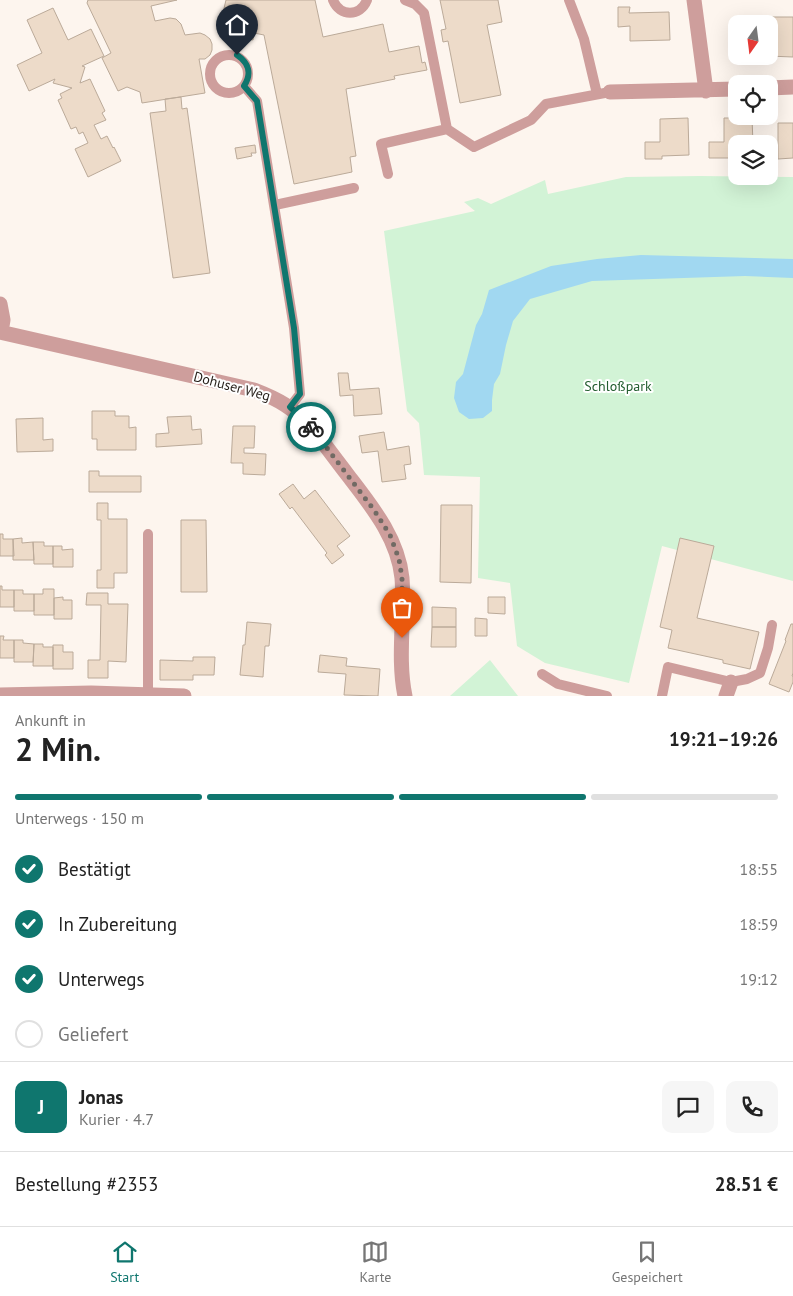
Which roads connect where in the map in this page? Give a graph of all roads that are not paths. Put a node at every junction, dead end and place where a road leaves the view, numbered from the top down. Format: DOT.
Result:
graph roads {
  1 [pos="333,0"];
  2 [pos="367,0"];
  3 [pos="569,0"];
  4 [pos="694,0"];
  5 [pos="412,1"];
  6 [pos="244,86"];
  7 [pos="793,87"];
  8 [pos="778,88"];
  9 [pos="728,90"];
  10 [pos="706,91"];
  11 [pos="603,93"];
  12 [pos="447,129"];
  13 [pos="388,174"];
  14 [pos="354,188"];
  15 [pos="274,205"];
  16 [pos="0,304"];
  17 [pos="0,332"];
  18 [pos="290,407"];
  19 [pos="148,534"];
  20 [pos="772,625"];
  21 [pos="542,674"];
  22 [pos="729,689"];
  23 [pos="148,694"];
  24 [pos="0,695"];
  25 [pos="184,696"];
  26 [pos="405,696"];
  27 [pos="607,696"];
  28 [pos="662,696"];
  1 -- 2 [label="lane"];
  3 -- 11 [label="lane"];
  4 -- 10 [label="street"];
  5 -- 12 [label="lane"];
  6 -- 15 [label="lane"];
  7 -- 8 [label="street"];
  9 -- 10 [label="street"];
  10 -- 11 [label="street"];
  11 -- 12 [label="lane"];
  12 -- 13 [label="lane"];
  14 -- 15 [label="lane"];
  15 -- 18 [label="lane"];
  16 -- 17 [label="street"];
  17 -- 18 [label="street, Dohuser Weg"];
  18 -- 26 [label="street, Dohuser Weg"];
  19 -- 23 [label="lane"];
  20 -- 22 [label="lane"];
  21 -- 27 [label="lane"];
  22 -- 28 [label="lane"];
  23 -- 24 [label="street"];
  23 -- 25 [label="street"];
}
